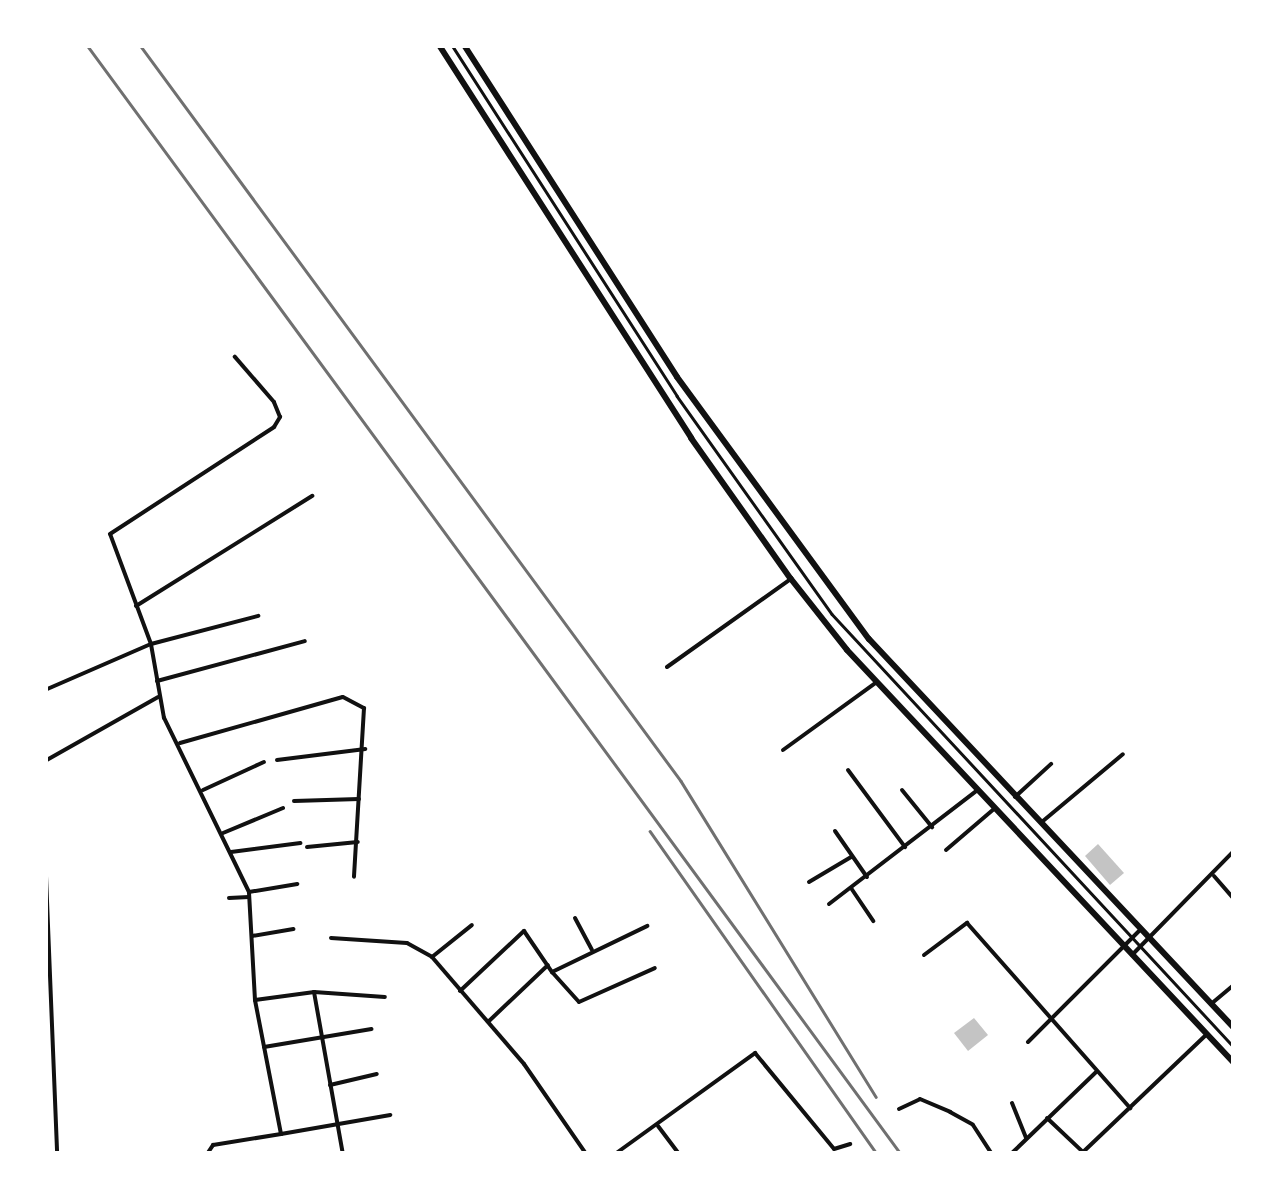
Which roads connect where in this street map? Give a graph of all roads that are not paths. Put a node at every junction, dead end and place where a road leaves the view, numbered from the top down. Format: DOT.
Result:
graph roads {
  1 [pos="440,45"];
  2 [pos="452,45"];
  3 [pos="464,45"];
  4 [pos="235,357"];
  5 [pos="312,496"];
  6 [pos="791,579"];
  7 [pos="136,606"];
  8 [pos="258,616"];
  9 [pos="305,642"];
  10 [pos="151,644"];
  11 [pos="667,667"];
  12 [pos="157,681"];
  13 [pos="877,682"];
  14 [pos="45,690"];
  15 [pos="160,696"];
  16 [pos="180,742"];
  17 [pos="364,748"];
  18 [pos="783,750"];
  19 [pos="1123,754"];
  20 [pos="277,760"];
  21 [pos="45,761"];
  22 [pos="264,762"];
  23 [pos="1052,764"];
  24 [pos="848,770"];
  25 [pos="203,790"];
  26 [pos="902,790"];
  27 [pos="978,790"];
  28 [pos="1015,797"];
  29 [pos="360,799"];
  30 [pos="294,801"];
  31 [pos="283,808"];
  32 [pos="995,808"];
  33 [pos="1040,824"];
  34 [pos="932,827"];
  35 [pos="835,831"];
  36 [pos="222,833"];
  37 [pos="300,842"];
  38 [pos="358,842"];
  39 [pos="307,847"];
  40 [pos="906,847"];
  41 [pos="946,850"];
  42 [pos="45,852"];
  43 [pos="231,852"];
  44 [pos="1234,852"];
  45 [pos="851,857"];
  46 [pos="1214,876"];
  47 [pos="867,877"];
  48 [pos="354,878"];
  49 [pos="809,882"];
  50 [pos="297,884"];
  51 [pos="851,888"];
  52 [pos="250,895"];
  53 [pos="229,898"];
  54 [pos="1234,900"];
  55 [pos="829,904"];
  56 [pos="575,918"];
  57 [pos="873,921"];
  58 [pos="472,925"];
  59 [pos="647,926"];
  60 [pos="293,928"];
  61 [pos="1139,932"];
  62 [pos="252,936"];
  63 [pos="332,938"];
  64 [pos="1130,939"];
  65 [pos="1147,940"];
  66 [pos="1123,946"];
  67 [pos="1139,948"];
  68 [pos="592,950"];
  69 [pos="924,955"];
  70 [pos="1132,955"];
  71 [pos="432,956"];
  72 [pos="548,965"];
  73 [pos="655,968"];
  74 [pos="552,972"];
  75 [pos="1234,985"];
  76 [pos="460,990"];
  77 [pos="314,992"];
  78 [pos="385,997"];
  79 [pos="255,1000"];
  80 [pos="1211,1004"];
  81 [pos="490,1020"];
  82 [pos="1051,1020"];
  83 [pos="1234,1028"];
  84 [pos="372,1029"];
  85 [pos="1207,1034"];
  86 [pos="318,1039"];
  87 [pos="1028,1042"];
  88 [pos="264,1047"];
  89 [pos="1234,1047"];
  90 [pos="1234,1063"];
  91 [pos="1096,1072"];
  92 [pos="377,1074"];
  93 [pos="330,1085"];
  94 [pos="1012,1103"];
  95 [pos="1130,1108"];
  96 [pos="900,1109"];
  97 [pos="390,1115"];
  98 [pos="1047,1118"];
  99 [pos="338,1125"];
  100 [pos="658,1126"];
  101 [pos="281,1134"];
  102 [pos="1026,1138"];
  103 [pos="850,1144"];
  104 [pos="834,1149"];
  105 [pos="1013,1152"];
  106 [pos="1082,1153"];
  107 [pos="57,1154"];
  108 [pos="207,1154"];
  109 [pos="344,1154"];
  110 [pos="586,1154"];
  111 [pos="616,1154"];
  112 [pos="678,1154"];
  113 [pos="828,1154"];
  114 [pos="992,1154"];
  1 -- 6 [label="main road"];
  2 -- 64 [label="lane"];
  3 -- 28 [label="main road"];
  4 -- 7 [label="street"];
  5 -- 7 [label="street"];
  6 -- 11 [label="street"];
  6 -- 13 [label="main road"];
  7 -- 10 [label="street"];
  8 -- 10 [label="street"];
  9 -- 12 [label="street"];
  10 -- 12 [label="street"];
  10 -- 14 [label="street"];
  12 -- 15 [label="street"];
  13 -- 18 [label="street"];
  13 -- 27 [label="main road"];
  15 -- 16 [label="street"];
  15 -- 21 [label="street"];
  16 -- 17 [label="street"];
  16 -- 25 [label="street"];
  17 -- 20 [label="street"];
  17 -- 29 [label="street"];
  19 -- 33 [label="street"];
  22 -- 25 [label="street"];
  23 -- 28 [label="street"];
  24 -- 40 [label="street"];
  25 -- 36 [label="street"];
  26 -- 34 [label="street"];
  27 -- 32 [label="main road"];
  27 -- 34 [label="street"];
  28 -- 33 [label="main road"];
  29 -- 30 [label="street"];
  29 -- 38 [label="street"];
  31 -- 36 [label="street"];
  32 -- 41 [label="street"];
  32 -- 66 [label="main road"];
  33 -- 61 [label="main road"];
  34 -- 40 [label="street"];
  35 -- 45 [label="street"];
  36 -- 43 [label="street"];
  37 -- 43 [label="street"];
  38 -- 39 [label="street"];
  38 -- 48 [label="street"];
  40 -- 47 [label="street"];
  42 -- 107 [label="street"];
  43 -- 52 [label="street"];
  44 -- 46 [label="street"];
  45 -- 47 [label="street"];
  45 -- 49 [label="street"];
  46 -- 54 [label="street"];
  46 -- 65 [label="street"];
  47 -- 51 [label="street"];
  50 -- 52 [label="street"];
  51 -- 55 [label="street"];
  51 -- 57 [label="street"];
  52 -- 53 [label="street"];
  52 -- 62 [label="street"];
  56 -- 68 [label="street"];
  58 -- 71 [label="street"];
  59 -- 68 [label="street"];
  60 -- 62 [label="street"];
  61 -- 64 [label="street"];
  61 -- 65 [label="main road"];
  62 -- 79 [label="street"];
  63 -- 71 [label="street"];
  64 -- 66 [label="street"];
  64 -- 67 [label="lane"];
  65 -- 67 [label="street"];
  65 -- 80 [label="main road"];
  66 -- 70 [label="main road"];
  66 -- 82 [label="street"];
  67 -- 70 [label="street"];
  67 -- 89 [label="lane"];
  68 -- 74 [label="street"];
  69 -- 82 [label="street"];
  70 -- 85 [label="main road"];
  71 -- 76 [label="street"];
  72 -- 74 [label="street"];
  72 -- 76 [label="street"];
  72 -- 81 [label="street"];
  73 -- 74 [label="street"];
  75 -- 80 [label="street"];
  76 -- 81 [label="street"];
  77 -- 78 [label="street"];
  77 -- 79 [label="street"];
  77 -- 86 [label="street"];
  79 -- 88 [label="street"];
  80 -- 83 [label="main road"];
  81 -- 110 [label="street"];
  82 -- 87 [label="street"];
  82 -- 91 [label="street"];
  84 -- 86 [label="street"];
  85 -- 90 [label="main road"];
  85 -- 95 [label="street"];
  86 -- 88 [label="street"];
  86 -- 93 [label="street"];
  88 -- 101 [label="street"];
  91 -- 95 [label="street"];
  91 -- 98 [label="street"];
  92 -- 93 [label="street"];
  93 -- 99 [label="street"];
  94 -- 102 [label="street"];
  95 -- 106 [label="street"];
  96 -- 114 [label="street"];
  97 -- 99 [label="street"];
  98 -- 102 [label="street"];
  98 -- 106 [label="street"];
  99 -- 101 [label="street"];
  99 -- 109 [label="street"];
  100 -- 104 [label="street"];
  100 -- 111 [label="street"];
  100 -- 112 [label="street"];
  101 -- 108 [label="street"];
  102 -- 105 [label="street"];
  103 -- 104 [label="street"];
  104 -- 113 [label="street"];
}
